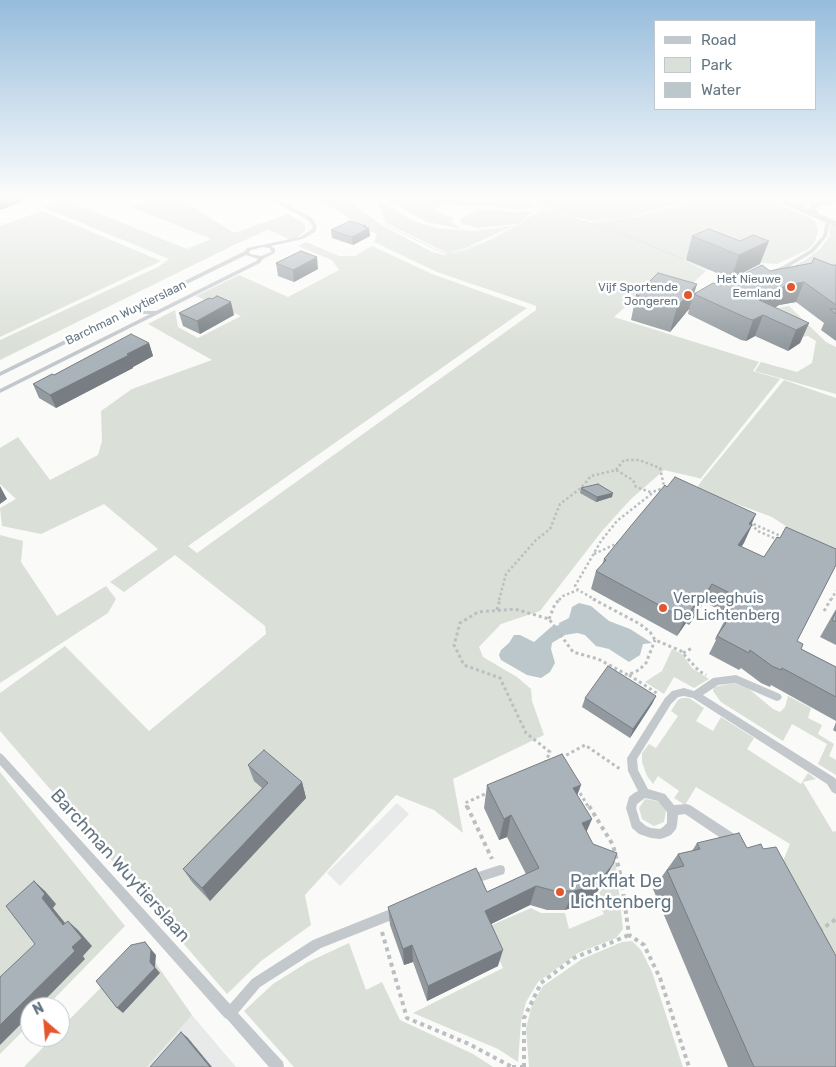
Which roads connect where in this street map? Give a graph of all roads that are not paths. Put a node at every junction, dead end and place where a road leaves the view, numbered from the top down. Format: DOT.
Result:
graph roads {
  1 [pos="257,247"];
  2 [pos="267,247"];
  3 [pos="816,247"];
  4 [pos="247,252"];
  5 [pos="261,258"];
  6 [pos="764,275"];
  7 [pos="138,306"];
  8 [pos="159,312"];
  9 [pos="42,354"];
  10 [pos="55,358"];
  11 [pos="0,374"];
  12 [pos="0,391"];
  13 [pos="695,695"];
  14 [pos="777,697"];
  15 [pos="0,758"];
  16 [pos="834,784"];
  17 [pos="644,793"];
  18 [pos="672,810"];
  19 [pos="743,846"];
  20 [pos="500,870"];
  21 [pos="455,886"];
  22 [pos="404,908"];
  23 [pos="230,1014"];
  24 [pos="278,1067"];
  1 -- 4 [label="lane, Barchman Wuytierslaan"];
  2 -- 5 [label="lane"];
  3 -- 6 [label="lane"];
  4 -- 5 [label="lane"];
  4 -- 7 [label="lane, Barchman Wuytierslaan"];
  5 -- 8 [label="lane, Barchman Wuytierslaan"];
  7 -- 8 [label="lane"];
  7 -- 9 [label="lane, Barchman Wuytierslaan"];
  8 -- 10 [label="lane, Barchman Wuytierslaan"];
  9 -- 10 [label="lane"];
  9 -- 11 [label="lane, Barchman Wuytierslaan"];
  10 -- 12 [label="lane, Barchman Wuytierslaan"];
  13 -- 14 [label="lane"];
  13 -- 16 [label="lane"];
  13 -- 17 [label="lane"];
  15 -- 23 [label="lane, Barchman Wuytierslaan"];
  17 -- 18 [label="lane"];
  17 -- 18 [label="lane"];
  18 -- 19 [label="lane"];
  20 -- 21 [label="lane"];
  22 -- 23 [label="lane"];
  23 -- 24 [label="lane, Barchman Wuytierslaan"];
}
